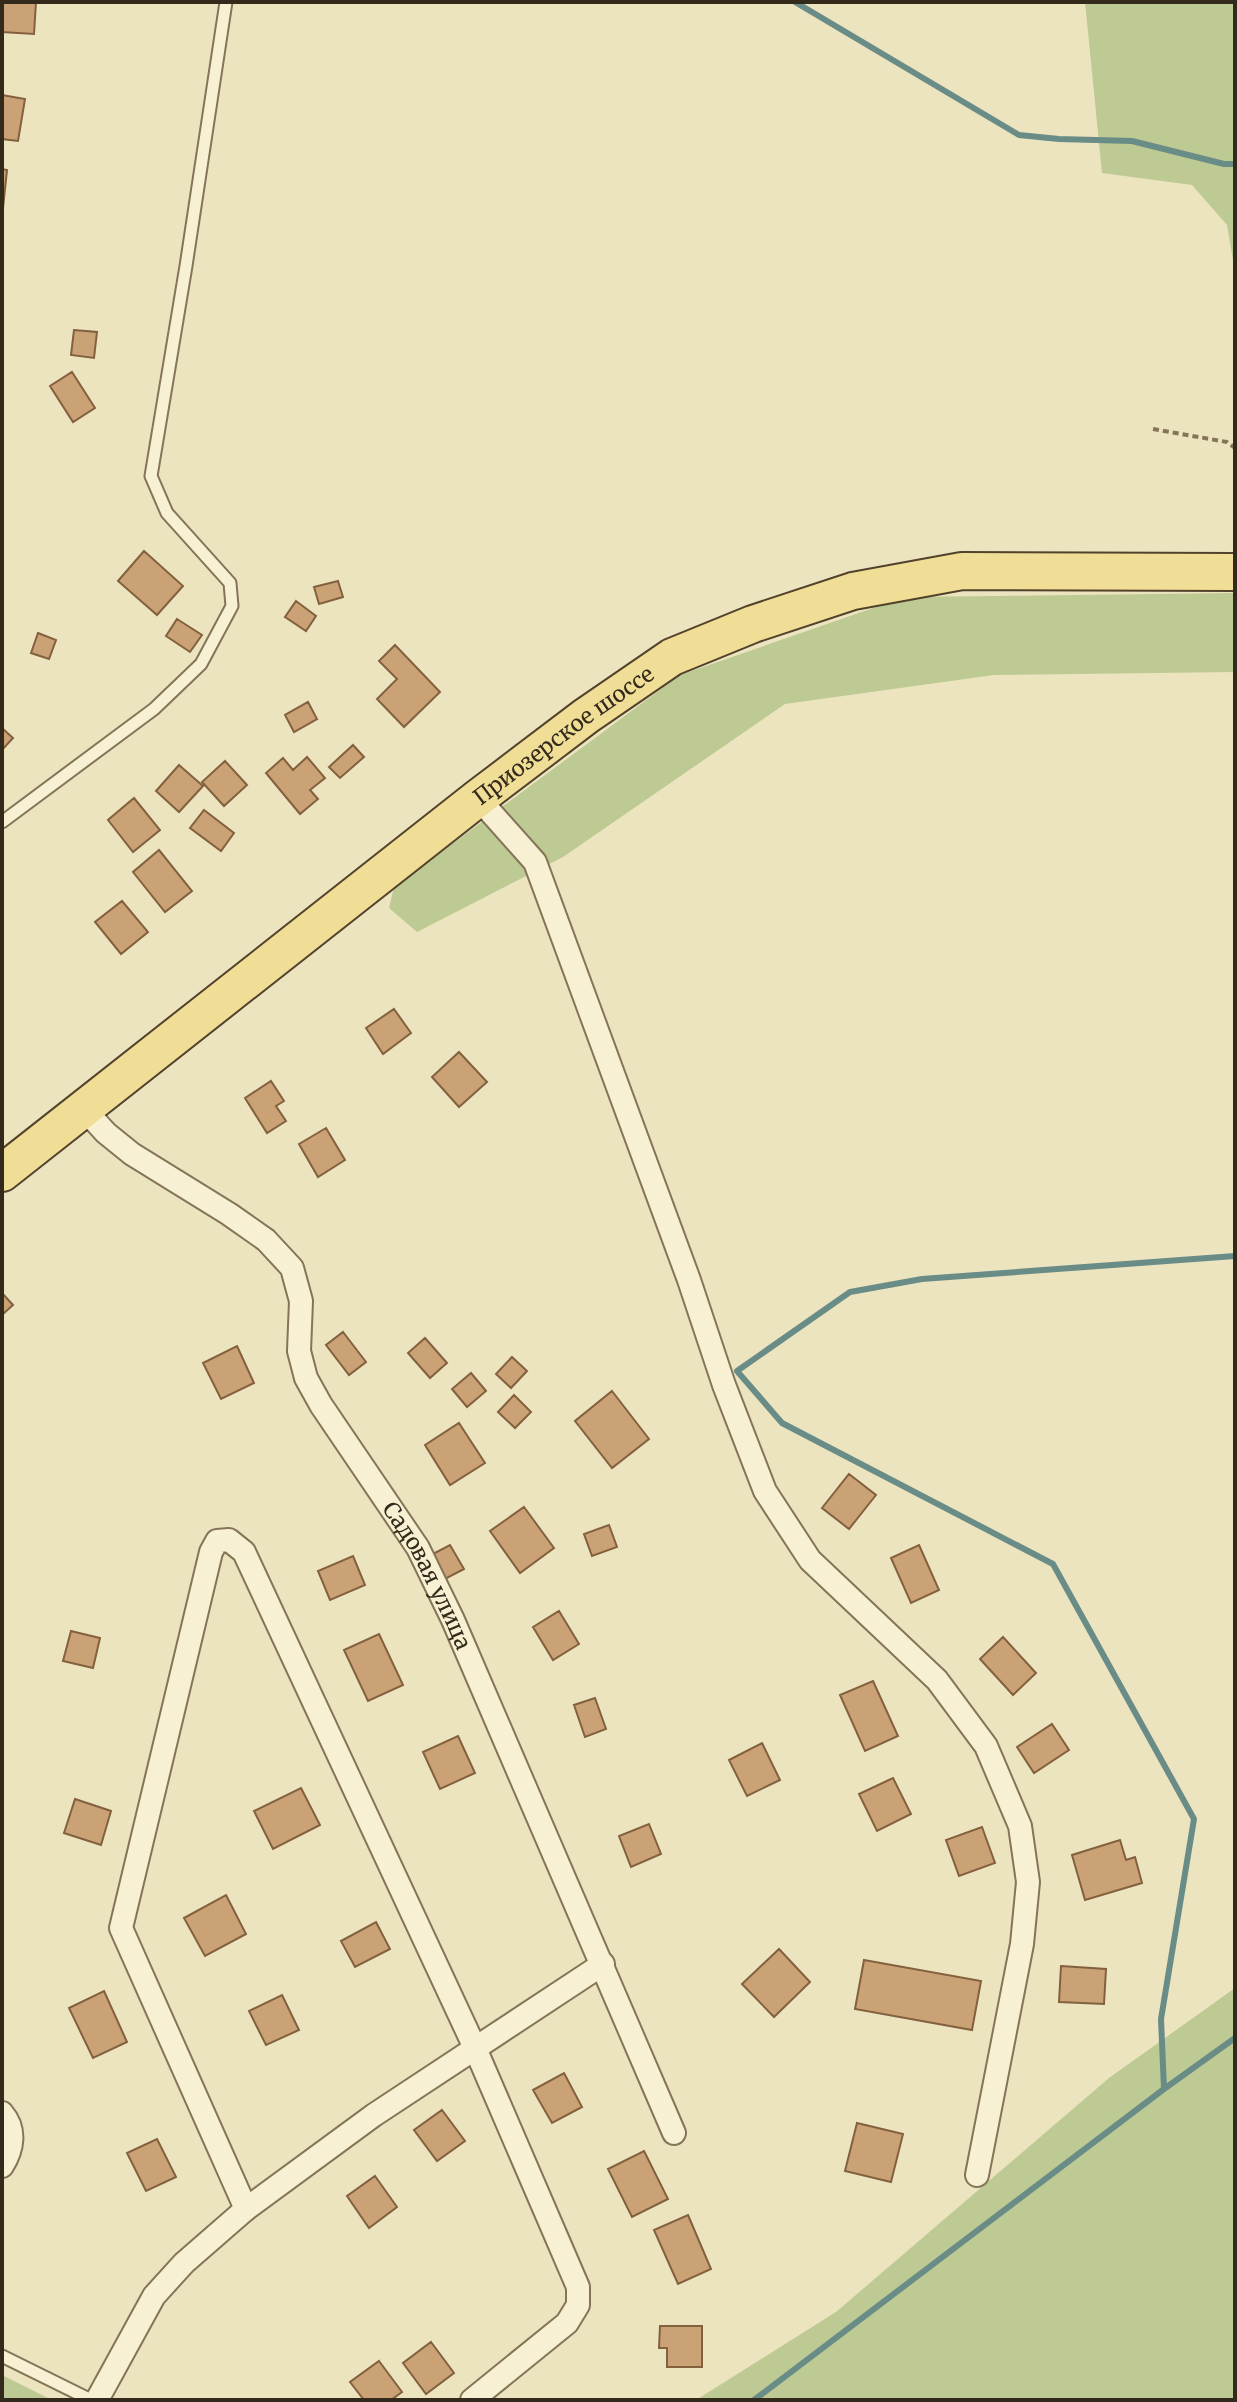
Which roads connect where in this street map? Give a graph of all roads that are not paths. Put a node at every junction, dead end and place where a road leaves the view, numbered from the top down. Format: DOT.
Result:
graph roads {
  1 [pos="226,2"];
  2 [pos="1235,572"];
  3 [pos="478,798"];
  4 [pos="2,822"];
  5 [pos="84,1109"];
  6 [pos="2,1173"];
  7 [pos="603,1964"];
  8 [pos="475,2048"];
  9 [pos="2,2113"];
  10 [pos="674,2133"];
  11 [pos="2,2166"];
  12 [pos="977,2175"];
  13 [pos="246,2209"];
  14 [pos="2,2356"];
  15 [pos="91,2400"];
  16 [pos="97,2400"];
  17 [pos="472,2400"];
  1 -- 4 [label="lane"];
  2 -- 3 [label="main road, Приозерское шоссе"];
  3 -- 5 [label="main road, Приозерское шоссе"];
  3 -- 12 [label="street"];
  5 -- 6 [label="main road, Приозерское шоссе"];
  5 -- 7 [label="street, Садовая улица"];
  7 -- 8 [label="street"];
  7 -- 10 [label="street, Садовая улица"];
  8 -- 13 [label="street"];
  8 -- 13 [label="street"];
  8 -- 17 [label="street"];
  9 -- 11 [label="street"];
  13 -- 16 [label="street"];
  14 -- 15 [label="lane"];
}
